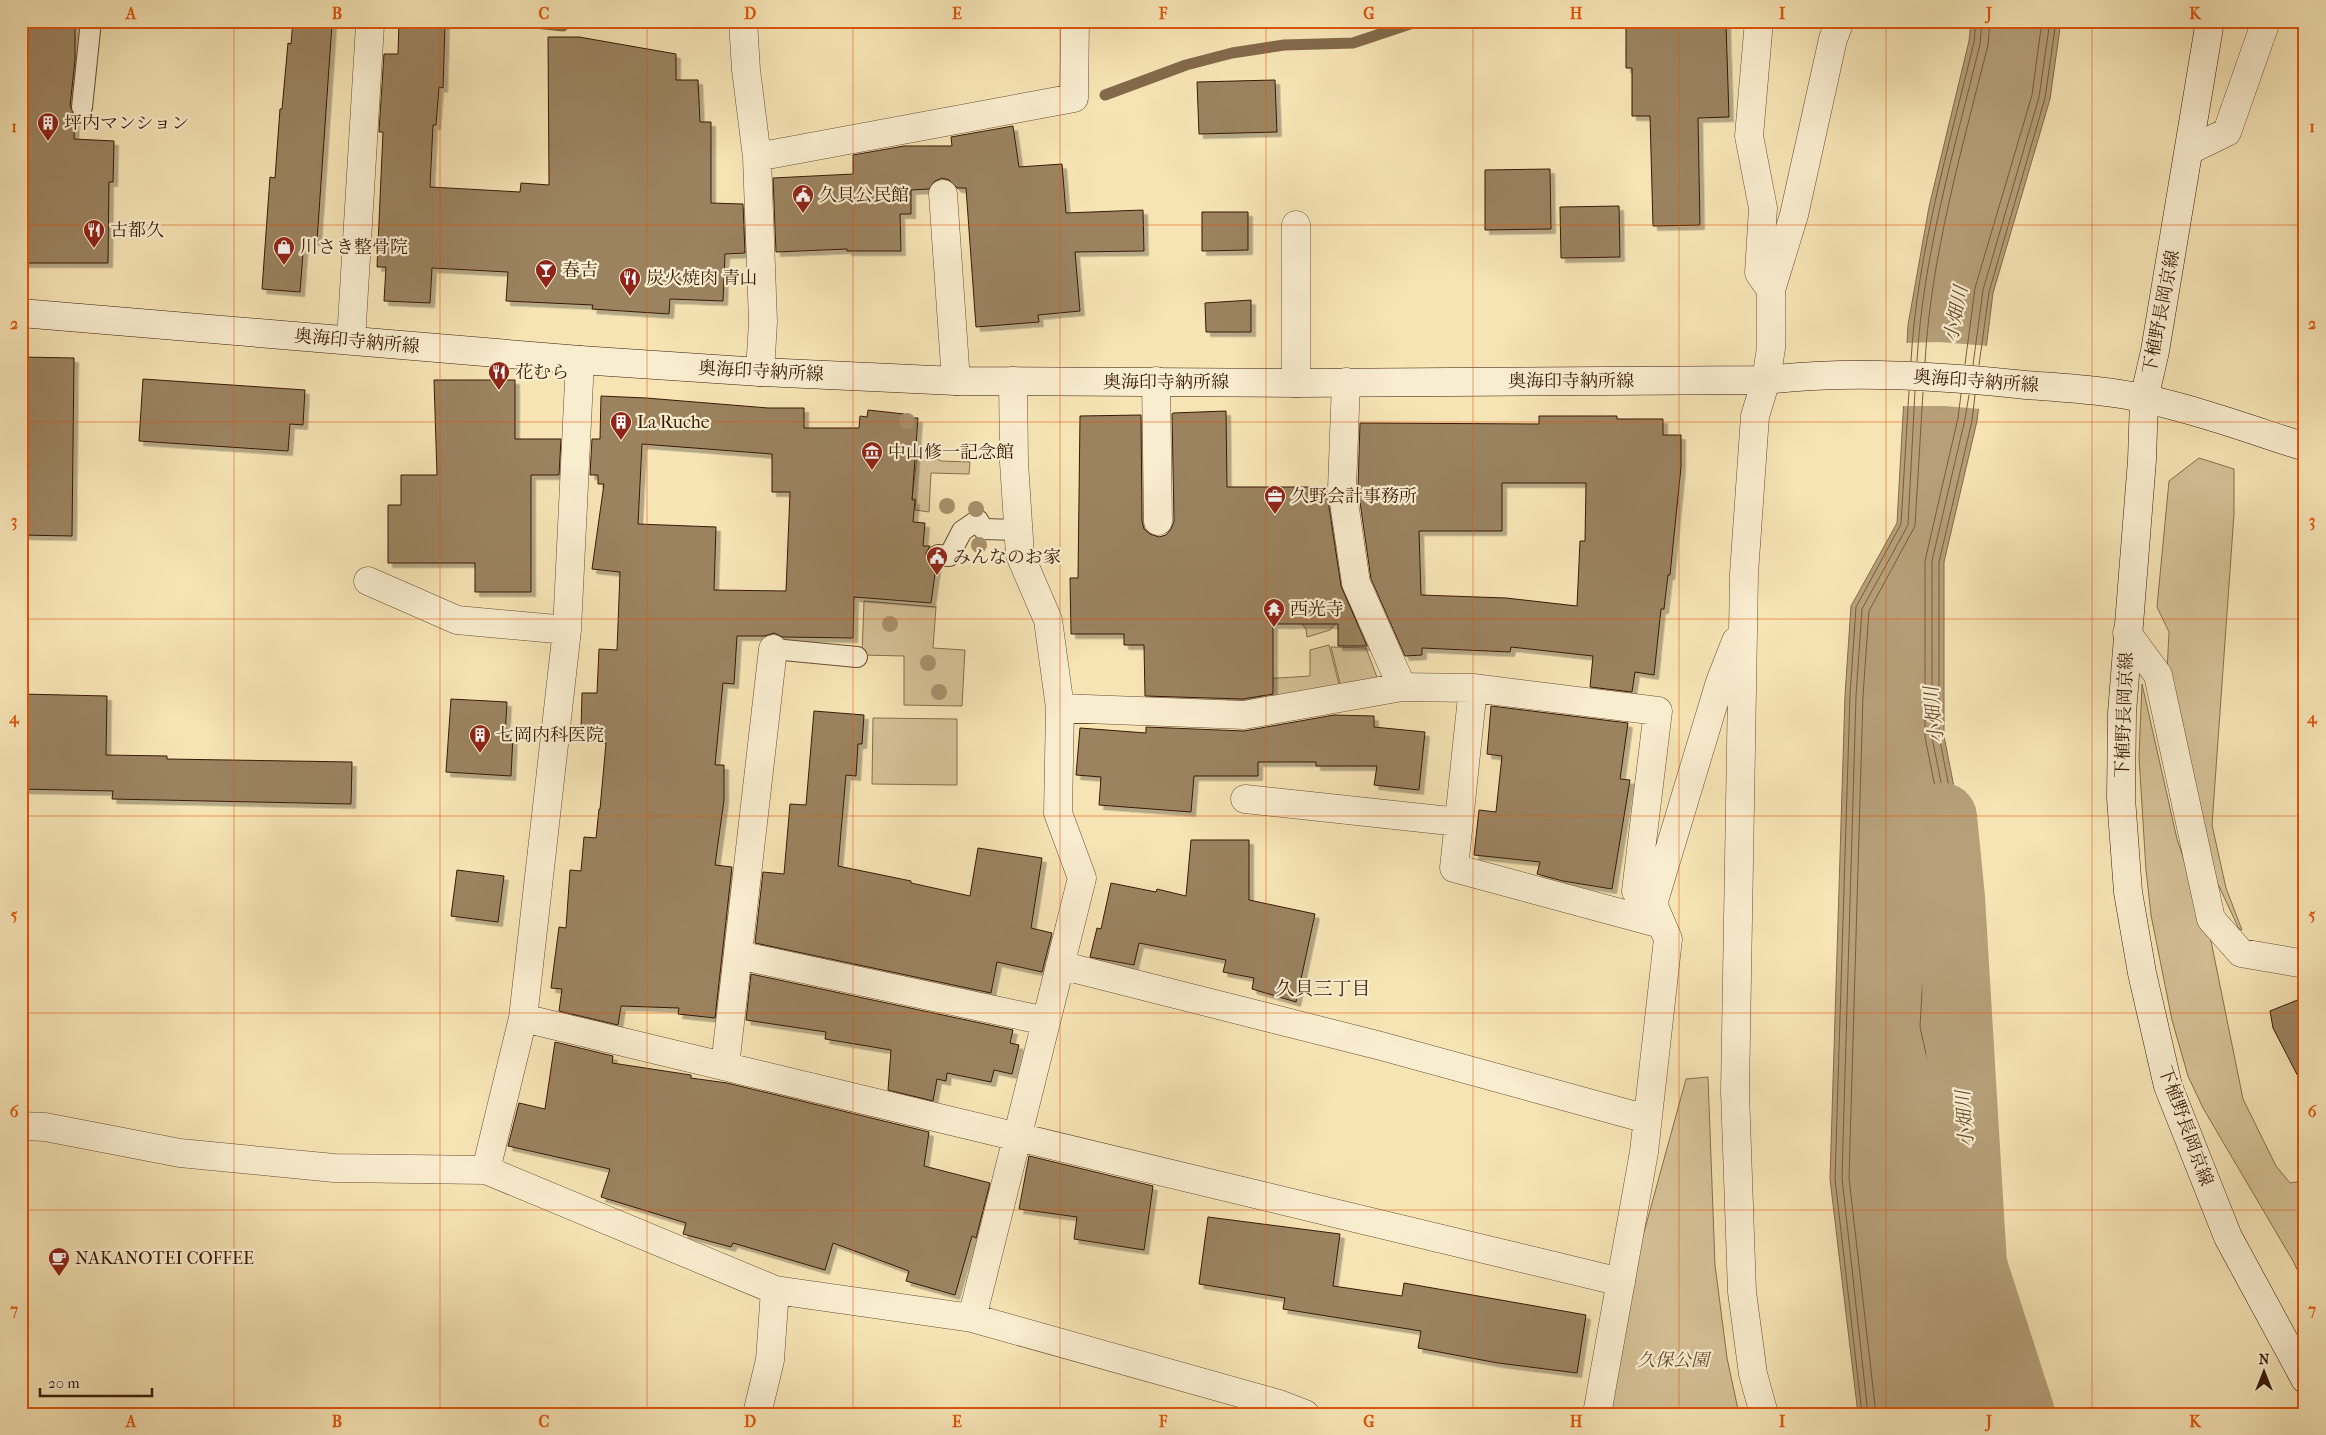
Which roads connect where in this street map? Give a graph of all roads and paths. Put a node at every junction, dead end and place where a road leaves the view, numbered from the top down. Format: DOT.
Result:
graph roads {
  1 [pos="91,21"];
  2 [pos="743,21"];
  3 [pos="1075,21"];
  4 [pos="1759,21"];
  5 [pos="1840,21"];
  6 [pos="2210,21"];
  7 [pos="2266,21"];
  8 [pos="370,25"];
  9 [pos="82,107"];
  10 [pos="2190,150"];
  11 [pos="756,157"];
  12 [pos="943,194"];
  13 [pos="1296,225"];
  14 [pos="1771,290"];
  15 [pos="21,313"];
  16 [pos="351,340"];
  17 [pos="580,360"];
  18 [pos="760,372"];
  19 [pos="1766,380"];
  20 [pos="956,381"];
  21 [pos="1156,381"];
  22 [pos="1013,382"];
  23 [pos="1346,382"];
  24 [pos="1296,383"];
  25 [pos="2144,399"];
  26 [pos="2305,447"];
  27 [pos="1158,521"];
  28 [pos="1018,530"];
  29 [pos="938,554"];
  30 [pos="368,581"];
  31 [pos="1742,626"];
  32 [pos="567,630"];
  33 [pos="2127,633"];
  34 [pos="773,649"];
  35 [pos="856,657"];
  36 [pos="1402,687"];
  37 [pos="1474,688"];
  38 [pos="1060,708"];
  39 [pos="1245,799"];
  40 [pos="1459,822"];
  41 [pos="1657,914"];
  42 [pos="738,955"];
  43 [pos="2305,964"];
  44 [pos="1060,965"];
  45 [pos="523,1018"];
  46 [pos="1046,1021"];
  47 [pos="725,1066"];
  48 [pos="1647,1119"];
  49 [pos="21,1126"];
  50 [pos="1017,1137"];
  51 [pos="486,1170"];
  52 [pos="1621,1282"];
  53 [pos="776,1290"];
  54 [pos="972,1318"];
  55 [pos="2305,1379"];
  56 [pos="758,1414"];
  57 [pos="1305,1414"];
  58 [pos="1597,1414"];
  59 [pos="1764,1414"];
  1 -- 9 [label="lane"];
  2 -- 11 [label="street"];
  3 -- 11 [label="street"];
  4 -- 14 [label="street"];
  5 -- 14 [label="street"];
  6 -- 10 [label="street, 下植野長岡京線"];
  7 -- 10 [label="street"];
  8 -- 16 [label="street"];
  10 -- 25 [label="street, 下植野長岡京線"];
  11 -- 18 [label="street"];
  12 -- 20 [label="street"];
  13 -- 24 [label="street"];
  14 -- 19 [label="street"];
  15 -- 16 [label="street, 奥海印寺納所線"];
  16 -- 17 [label="street, 奥海印寺納所線"];
  17 -- 18 [label="street, 奥海印寺納所線"];
  17 -- 32 [label="street"];
  18 -- 20 [label="street, 奥海印寺納所線"];
  19 -- 23 [label="street, 奥海印寺納所線"];
  19 -- 25 [label="street, 奥海印寺納所線"];
  19 -- 31 [label="street"];
  20 -- 22 [label="street, 奥海印寺納所線"];
  21 -- 22 [label="street, 奥海印寺納所線"];
  21 -- 24 [label="street, 奥海印寺納所線"];
  21 -- 27 [label="street"];
  22 -- 28 [label="street"];
  23 -- 24 [label="street, 奥海印寺納所線"];
  23 -- 36 [label="street"];
  25 -- 26 [label="street, 奥海印寺納所線"];
  25 -- 33 [label="street, 下植野長岡京線"];
  28 -- 29 [label="lane"];
  28 -- 38 [label="street"];
  30 -- 32 [label="street"];
  31 -- 41 [label="street"];
  31 -- 59 [label="street"];
  32 -- 45 [label="street"];
  33 -- 43 [label="street"];
  33 -- 55 [label="street, 下植野長岡京線"];
  34 -- 35 [label="lane"];
  34 -- 42 [label="street"];
  36 -- 37 [label="street"];
  36 -- 38 [label="street"];
  37 -- 40 [label="street"];
  37 -- 41 [label="street"];
  38 -- 44 [label="street"];
  39 -- 40 [label="street"];
  40 -- 41 [label="street"];
  41 -- 48 [label="street"];
  42 -- 46 [label="street"];
  42 -- 47 [label="street"];
  44 -- 46 [label="street"];
  44 -- 48 [label="street"];
  45 -- 47 [label="street"];
  45 -- 51 [label="street"];
  46 -- 50 [label="street"];
  47 -- 50 [label="street"];
  48 -- 52 [label="street"];
  49 -- 51 [label="street"];
  50 -- 52 [label="street"];
  50 -- 54 [label="street"];
  51 -- 53 [label="street"];
  52 -- 58 [label="street"];
  53 -- 54 [label="street"];
  53 -- 56 [label="street"];
  54 -- 57 [label="street"];
}
